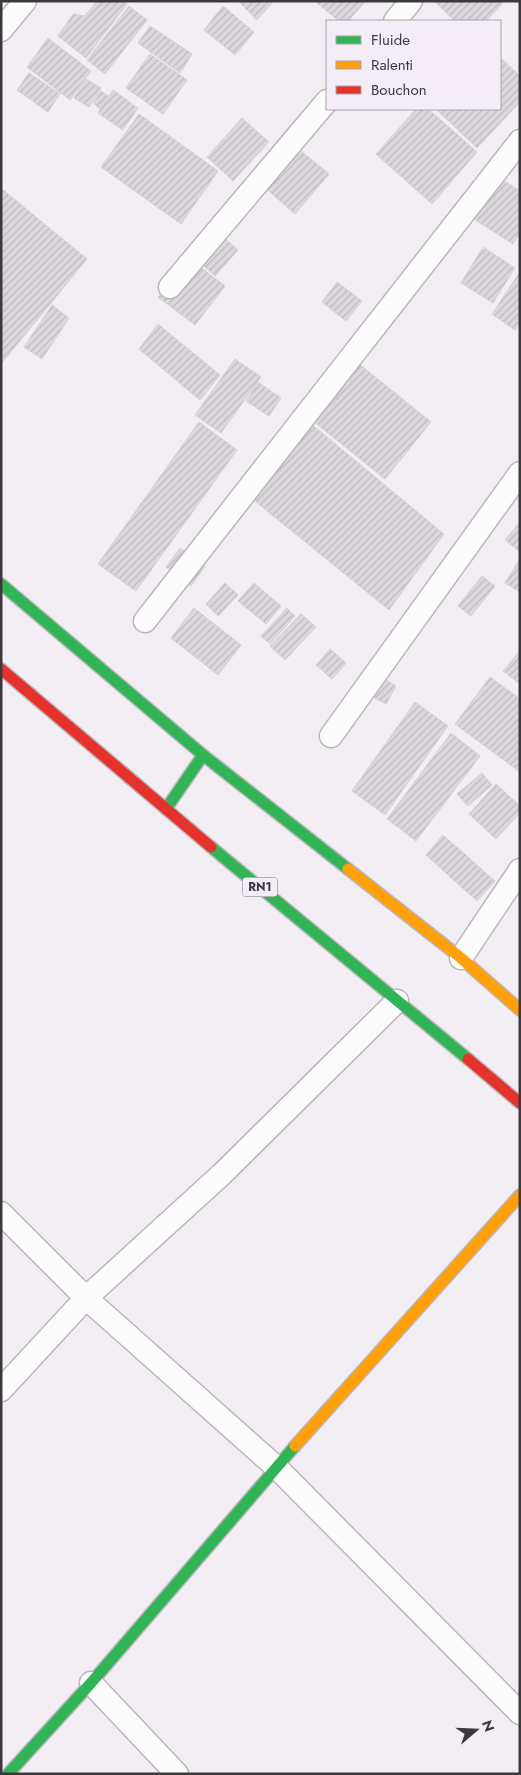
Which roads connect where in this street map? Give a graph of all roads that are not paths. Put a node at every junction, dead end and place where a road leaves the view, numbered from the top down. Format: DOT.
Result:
graph roads {
  1 [pos="26,1"];
  2 [pos="411,1"];
  3 [pos="395,20"];
  4 [pos="1,30"];
  5 [pos="326,102"];
  6 [pos="520,141"];
  7 [pos="170,287"];
  8 [pos="520,473"];
  9 [pos="1,584"];
  10 [pos="145,621"];
  11 [pos="1,669"];
  12 [pos="331,736"];
  13 [pos="203,755"];
  14 [pos="166,809"];
  15 [pos="520,870"];
  16 [pos="461,958"];
  17 [pos="397,1001"];
  18 [pos="520,1010"];
  19 [pos="520,1103"];
  20 [pos="520,1194"];
  21 [pos="1,1213"];
  22 [pos="86,1298"];
  23 [pos="1,1390"];
  24 [pos="276,1467"];
  25 [pos="91,1683"];
  26 [pos="520,1713"];
  27 [pos="8,1774"];
  28 [pos="178,1774"];
  1 -- 4 [label="street"];
  2 -- 3 [label="street"];
  5 -- 7 [label="street"];
  6 -- 10 [label="street"];
  8 -- 12 [label="street"];
  9 -- 13 [label="main road"];
  11 -- 14 [label="main road, RN1"];
  13 -- 14 [label="main road"];
  13 -- 16 [label="main road"];
  14 -- 17 [label="main road, RN1"];
  15 -- 16 [label="street"];
  16 -- 18 [label="main road"];
  17 -- 19 [label="main road, RN1"];
  17 -- 22 [label="street"];
  20 -- 24 [label="main road"];
  21 -- 22 [label="street"];
  22 -- 23 [label="street"];
  22 -- 24 [label="street"];
  24 -- 25 [label="main road"];
  24 -- 26 [label="street"];
  25 -- 27 [label="main road"];
  25 -- 28 [label="street"];
}
